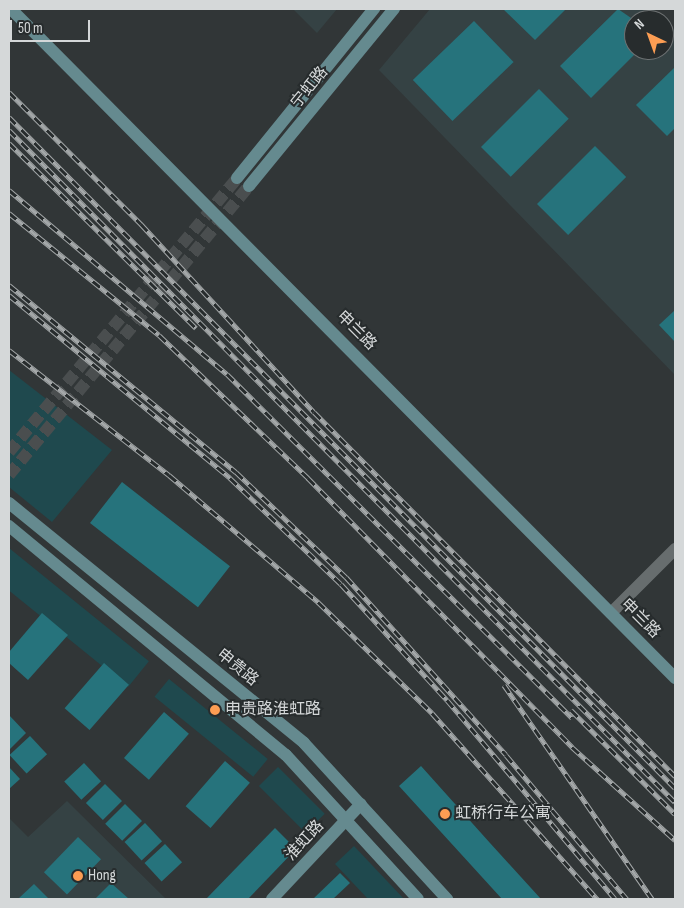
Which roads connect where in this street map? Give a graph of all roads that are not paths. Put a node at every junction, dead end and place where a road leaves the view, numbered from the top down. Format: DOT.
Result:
graph roads {
  1 [pos="11,9"];
  2 [pos="374,9"];
  3 [pos="394,9"];
  4 [pos="238,178"];
  5 [pos="249,186"];
  6 [pos="9,503"];
  7 [pos="9,526"];
  8 [pos="675,549"];
  9 [pos="611,612"];
  10 [pos="675,678"];
  11 [pos="361,804"];
  12 [pos="346,821"];
  13 [pos="272,899"];
  14 [pos="418,899"];
  15 [pos="447,899"];
  1 -- 9 [label="main road, 申兰路"];
  2 -- 4 [label="main road, 宁虹路"];
  3 -- 5 [label="main road, 宁虹路"];
  6 -- 11 [label="main road, 申贵路"];
  7 -- 12 [label="main road"];
  8 -- 9 [label="street"];
  9 -- 10 [label="main road, 申兰路"];
  11 -- 12 [label="main road, 淮虹路"];
  11 -- 15 [label="main road, 申贵路"];
  12 -- 13 [label="main road, 淮虹路"];
  12 -- 14 [label="main road"];
}
